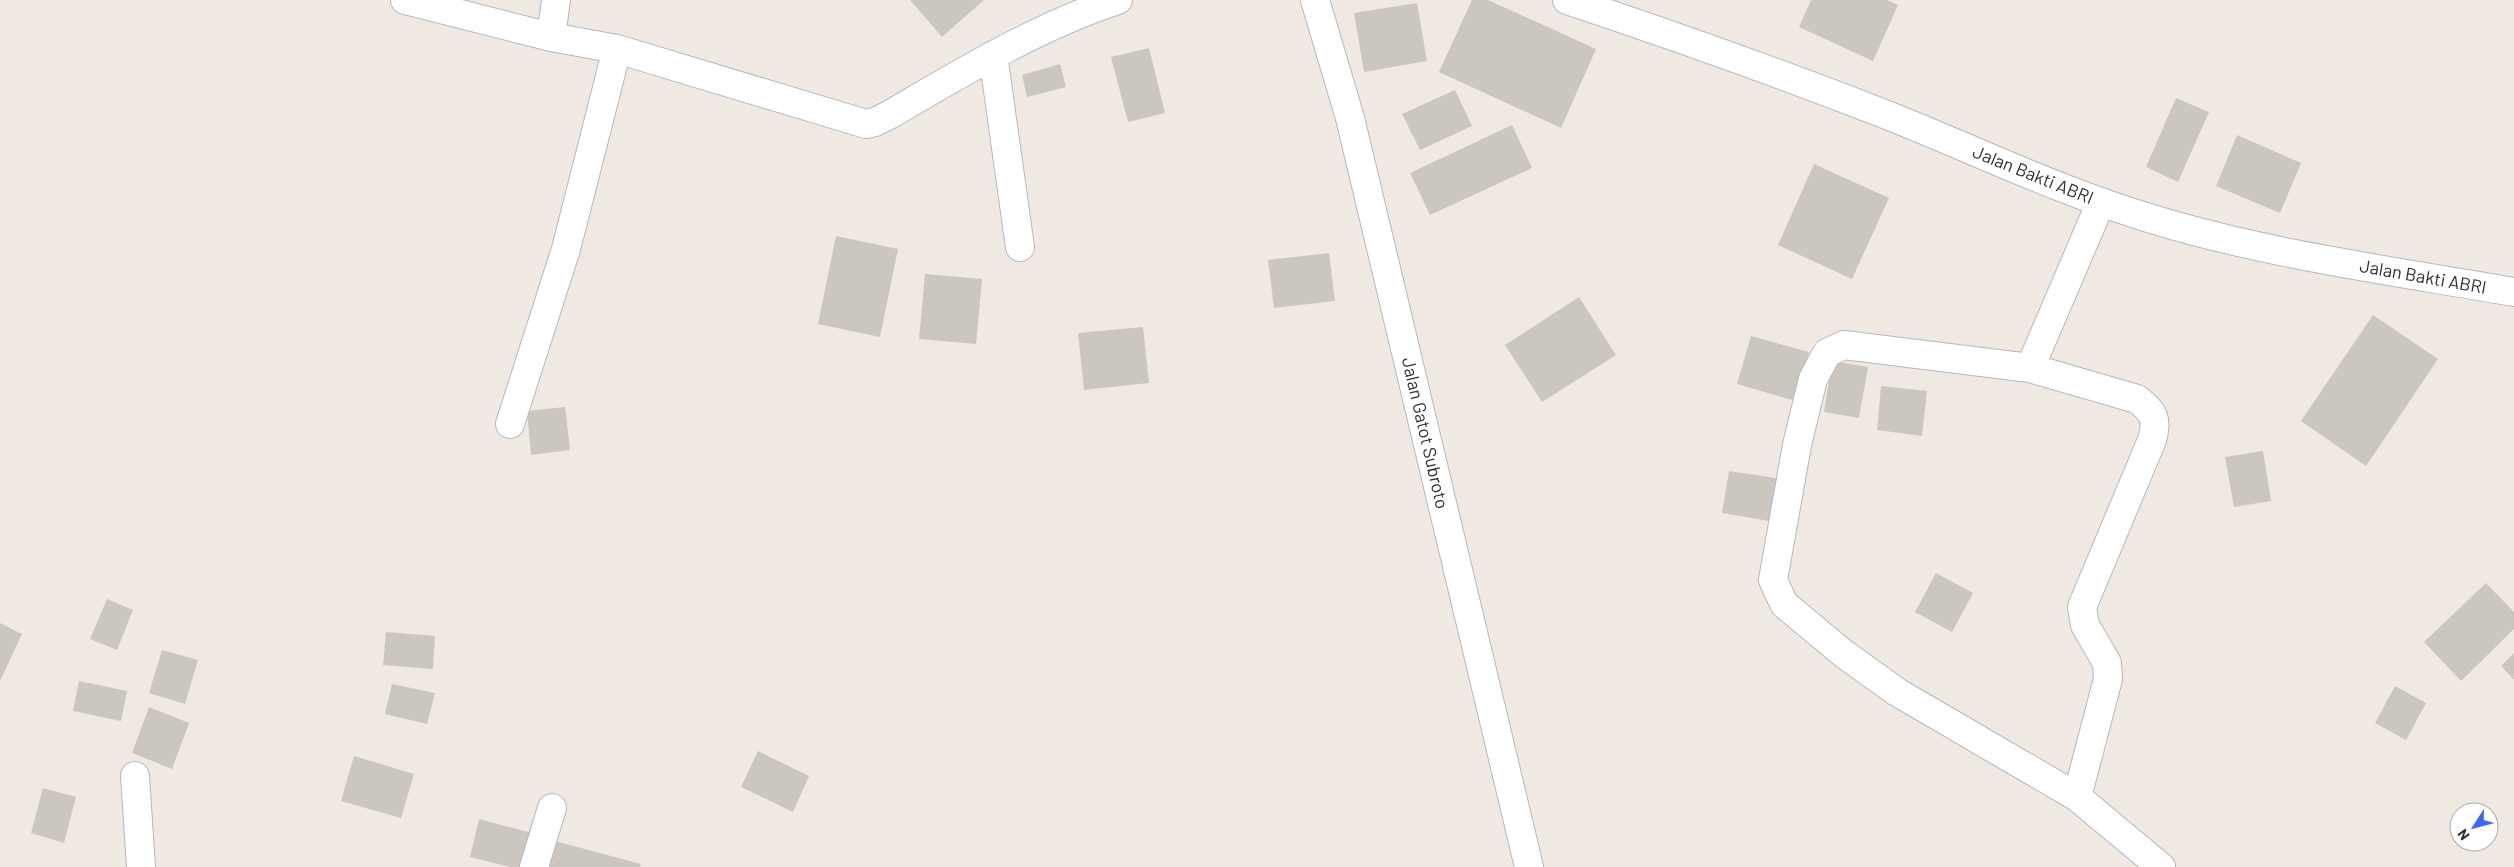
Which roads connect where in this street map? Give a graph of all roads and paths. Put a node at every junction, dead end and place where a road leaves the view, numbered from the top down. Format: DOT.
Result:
graph roads {
  1 [pos="405,0"];
  2 [pos="556,0"];
  3 [pos="1118,0"];
  4 [pos="1315,0"];
  5 [pos="1567,0"];
  6 [pos="551,37"];
  7 [pos="617,49"];
  8 [pos="993,55"];
  9 [pos="2101,202"];
  10 [pos="1020,246"];
  11 [pos="2514,292"];
  12 [pos="2030,368"];
  13 [pos="510,424"];
  14 [pos="135,776"];
  15 [pos="2076,797"];
  16 [pos="552,808"];
  17 [pos="141,867"];
  18 [pos="534,867"];
  19 [pos="1529,867"];
  20 [pos="2161,867"];
  1 -- 6 [label="street"];
  2 -- 6 [label="street"];
  3 -- 8 [label="street"];
  4 -- 19 [label="street, Jalan Gatot Subroto"];
  5 -- 9 [label="street, Jalan Bakti ABRI"];
  6 -- 7 [label="street"];
  7 -- 8 [label="street"];
  7 -- 13 [label="street"];
  8 -- 10 [label="street"];
  9 -- 11 [label="street, Jalan Bakti ABRI"];
  9 -- 12 [label="street"];
  12 -- 15 [label="street"];
  12 -- 15 [label="street"];
  14 -- 17 [label="street"];
  15 -- 20 [label="street"];
  16 -- 18 [label="street"];
}
